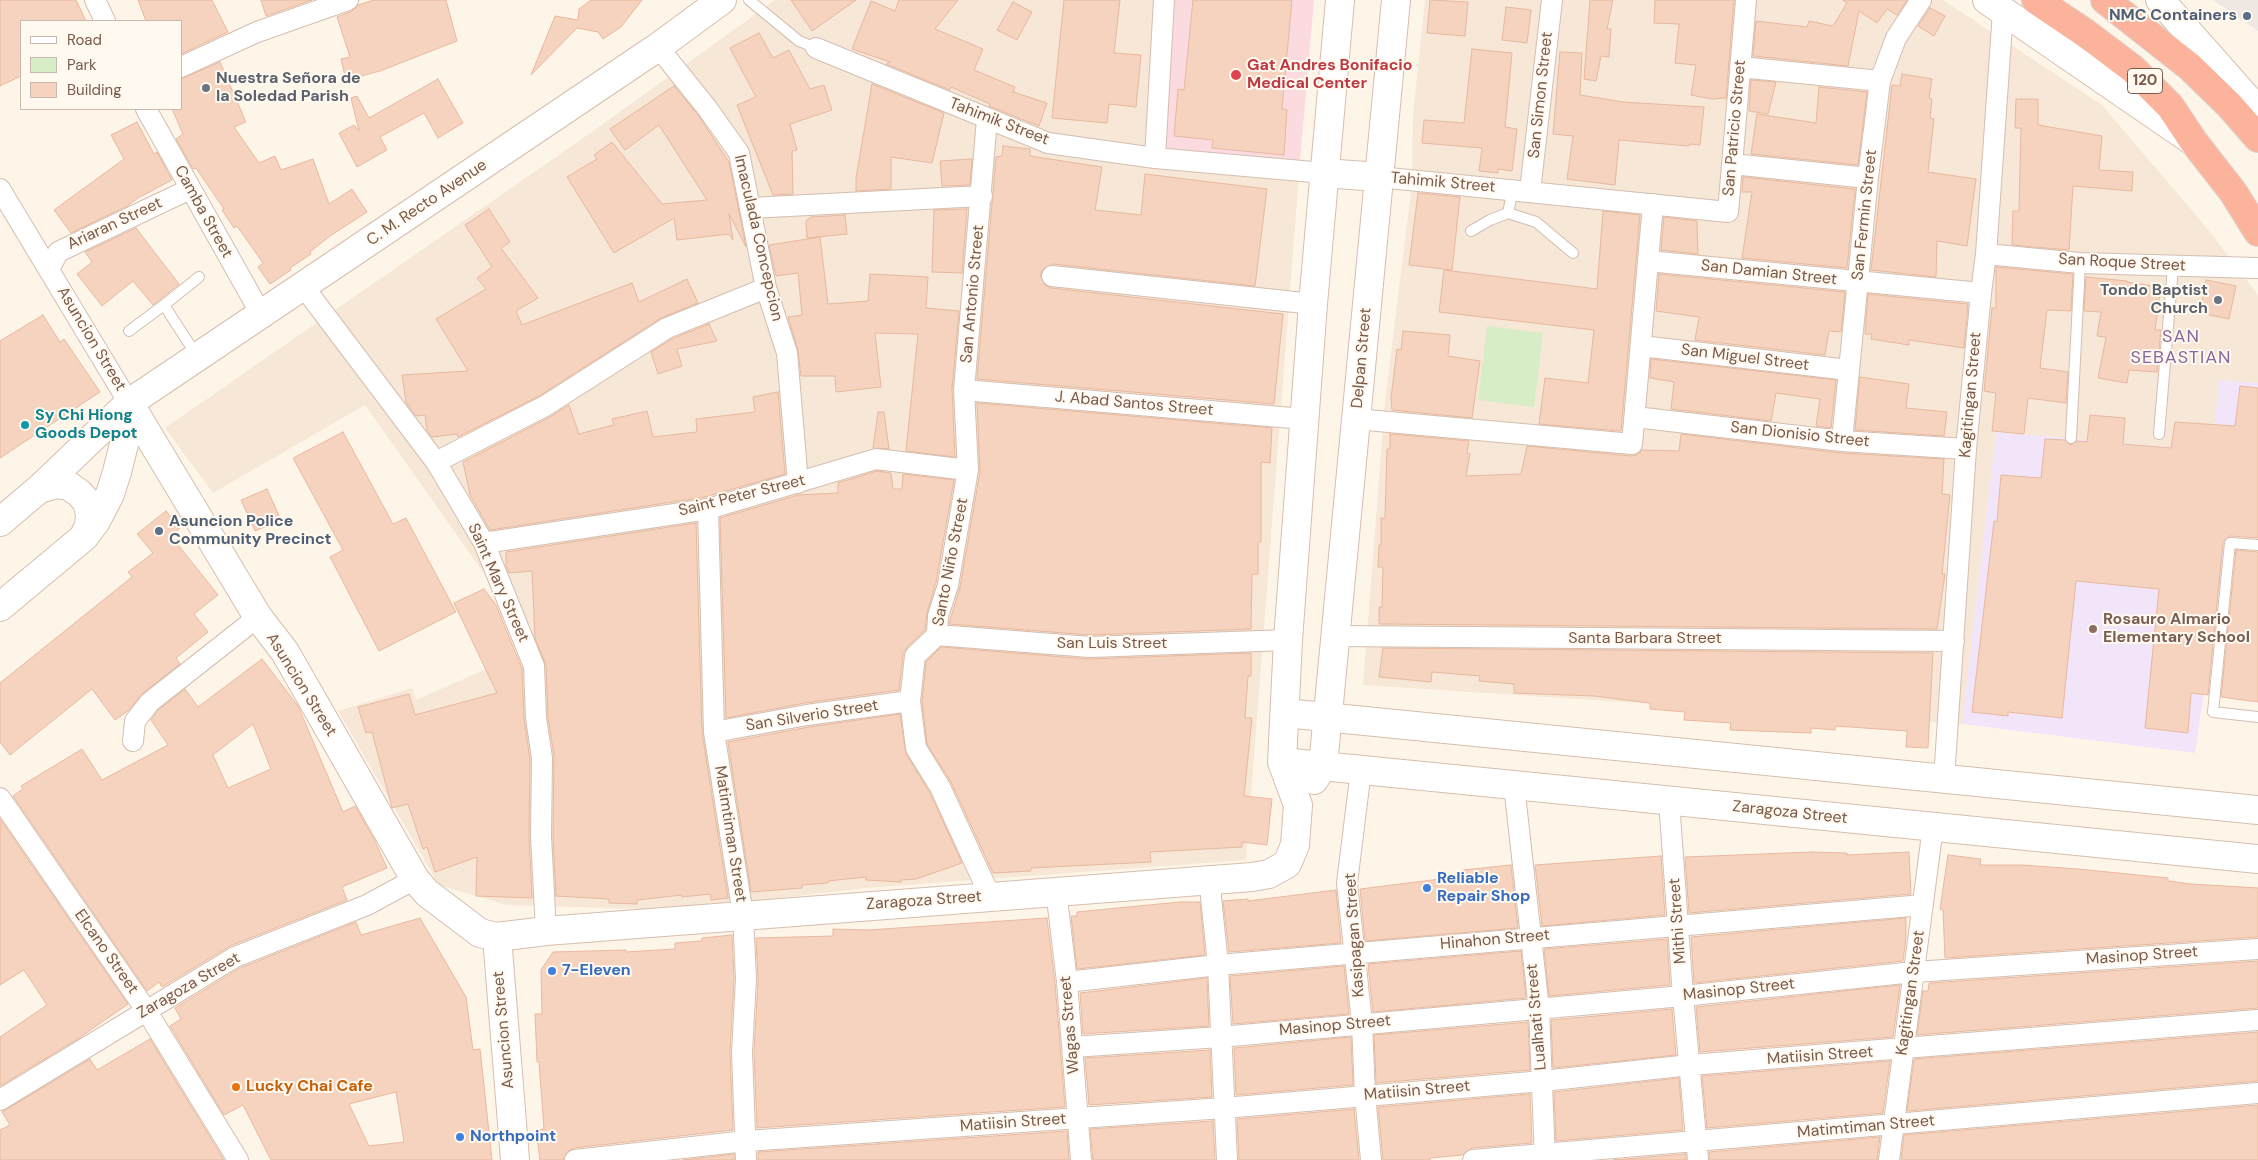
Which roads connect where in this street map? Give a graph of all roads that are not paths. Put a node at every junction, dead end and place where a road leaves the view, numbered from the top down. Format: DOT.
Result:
graph roads {
  1 [pos="348,0"];
  2 [pos="722,0"];
  3 [pos="749,0"];
  4 [pos="1164,0"];
  5 [pos="1340,0"];
  6 [pos="1396,0"];
  7 [pos="1552,0"];
  8 [pos="1746,0"];
  9 [pos="1921,0"];
  10 [pos="2036,0"];
  11 [pos="2105,0"];
  12 [pos="2160,0"];
  13 [pos="1995,6"];
  14 [pos="658,47"];
  15 [pos="816,48"];
  16 [pos="1740,67"];
  17 [pos="182,68"];
  18 [pos="1880,80"];
  19 [pos="147,110"];
  20 [pos="2258,111"];
  21 [pos="987,119"];
  22 [pos="2258,138"];
  23 [pos="2194,142"];
  24 [pos="1155,158"];
  25 [pos="1732,164"];
  26 [pos="1324,173"];
  27 [pos="1379,177"];
  28 [pos="1868,178"];
  29 [pos="0,189"];
  30 [pos="190,189"];
  31 [pos="1522,190"];
  32 [pos="982,196"];
  33 [pos="1653,204"];
  34 [pos="750,208"];
  35 [pos="1508,214"];
  36 [pos="1471,231"];
  37 [pos="2258,232"];
  38 [pos="1573,253"];
  39 [pos="1986,254"];
  40 [pos="1648,261"];
  41 [pos="2080,263"];
  42 [pos="2173,266"];
  43 [pos="2258,268"];
  44 [pos="49,270"];
  45 [pos="1052,276"];
  46 [pos="199,277"];
  47 [pos="1858,283"];
  48 [pos="303,286"];
  49 [pos="766,288"];
  50 [pos="1980,294"];
  51 [pos="1313,304"];
  52 [pos="164,305"];
  53 [pos="260,314"];
  54 [pos="129,331"];
  55 [pos="1641,346"];
  56 [pos="198,357"];
  57 [pos="1849,370"];
  58 [pos="964,390"];
  59 [pos="129,403"];
  60 [pos="1635,417"];
  61 [pos="1304,419"];
  62 [pos="1356,419"];
  63 [pos="2159,434"];
  64 [pos="2071,438"];
  65 [pos="1842,440"];
  66 [pos="1966,449"];
  67 [pos="436,462"];
  68 [pos="968,470"];
  69 [pos="798,483"];
  70 [pos="39,489"];
  71 [pos="708,509"];
  72 [pos="0,522"];
  73 [pos="84,537"];
  74 [pos="484,543"];
  75 [pos="2258,546"];
  76 [pos="0,607"];
  77 [pos="258,617"];
  78 [pos="937,635"];
  79 [pos="1335,636"];
  80 [pos="1288,640"];
  81 [pos="1954,641"];
  82 [pos="910,701"];
  83 [pos="1285,713"];
  84 [pos="1327,717"];
  85 [pos="2258,717"];
  86 [pos="714,732"];
  87 [pos="133,741"];
  88 [pos="1282,762"];
  89 [pos="1323,766"];
  90 [pos="1361,770"];
  91 [pos="1944,779"];
  92 [pos="1514,785"];
  93 [pos="0,798"];
  94 [pos="1670,801"];
  95 [pos="1298,805"];
  96 [pos="2258,810"];
  97 [pos="1933,827"];
  98 [pos="2258,859"];
  99 [pos="415,879"];
  100 [pos="1211,880"];
  101 [pos="1056,890"];
  102 [pos="990,896"];
  103 [pos="1923,905"];
  104 [pos="743,915"];
  105 [pos="1679,925"];
  106 [pos="546,931"];
  107 [pos="497,937"];
  108 [pos="1530,937"];
  109 [pos="2258,948"];
  110 [pos="1354,953"];
  111 [pos="1218,965"];
  112 [pos="1914,972"];
  113 [pos="1067,982"];
  114 [pos="1683,996"];
  115 [pos="1539,1009"];
  116 [pos="146,1010"];
  117 [pos="2258,1020"];
  118 [pos="1362,1023"];
  119 [pos="1220,1036"];
  120 [pos="1073,1047"];
  121 [pos="1903,1050"];
  122 [pos="1690,1065"];
  123 [pos="1542,1081"];
  124 [pos="2258,1093"];
  125 [pos="1365,1095"];
  126 [pos="0,1100"];
  127 [pos="1224,1108"];
  128 [pos="1078,1119"];
  129 [pos="1893,1125"];
  130 [pos="1698,1150"];
  131 [pos="746,1151"];
  132 [pos="1545,1157"];
  133 [pos="238,1160"];
  134 [pos="515,1160"];
  135 [pos="576,1160"];
  136 [pos="1081,1160"];
  137 [pos="1227,1160"];
  138 [pos="1371,1160"];
  139 [pos="1473,1160"];
  140 [pos="1889,1160"];
  1 -- 17 [label="street"];
  2 -- 14 [label="street, C. M. Recto Avenue"];
  3 -- 15 [label="lane, Tahimik Street"];
  4 -- 24 [label="street"];
  5 -- 26 [label="street"];
  6 -- 27 [label="street, Delpan Street"];
  7 -- 31 [label="street, San Simon Street"];
  8 -- 16 [label="street, San Patricio Street"];
  9 -- 18 [label="street, San Fermin Street"];
  10 -- 23 [label="highway, 120"];
  11 -- 22 [label="highway, 120"];
  12 -- 20 [label="street"];
  13 -- 23 [label="street, 120"];
  13 -- 39 [label="street, Kagitingan Street"];
  14 -- 34 [label="street, Imaculada Concepcion"];
  14 -- 48 [label="street, C. M. Recto Avenue"];
  15 -- 21 [label="street, Tahimik Street"];
  16 -- 18 [label="street"];
  16 -- 25 [label="street, San Patricio Street"];
  18 -- 28 [label="street, San Fermin Street"];
  19 -- 30 [label="street, Camba Street"];
  21 -- 24 [label="street, Tahimik Street"];
  21 -- 32 [label="street, San Antonio Street"];
  23 -- 37 [label="highway, 120"];
  24 -- 26 [label="street, Tahimik Street"];
  25 -- 28 [label="street"];
  25 -- 33 [label="street, San Patricio Street"];
  26 -- 27 [label="street, Tahimik Street"];
  26 -- 51 [label="street"];
  27 -- 31 [label="street, Tahimik Street"];
  27 -- 62 [label="street, Delpan Street"];
  28 -- 47 [label="street, San Fermin Street"];
  29 -- 44 [label="street, Asuncion Street"];
  30 -- 44 [label="street, Ariaran Street"];
  30 -- 53 [label="street, Camba Street"];
  31 -- 33 [label="street, Tahimik Street"];
  31 -- 35 [label="lane"];
  32 -- 34 [label="street"];
  32 -- 58 [label="street, San Antonio Street"];
  33 -- 40 [label="street"];
  34 -- 49 [label="street, Imaculada Concepcion"];
  35 -- 36 [label="lane"];
  35 -- 38 [label="lane"];
  39 -- 41 [label="street, San Roque Street"];
  39 -- 50 [label="street, Kagitingan Street"];
  40 -- 47 [label="street, San Damian Street"];
  40 -- 55 [label="street"];
  41 -- 42 [label="street, San Roque Street"];
  41 -- 64 [label="lane"];
  42 -- 43 [label="street, San Roque Street"];
  42 -- 63 [label="lane"];
  44 -- 59 [label="street, Asuncion Street"];
  45 -- 51 [label="street"];
  46 -- 52 [label="lane"];
  47 -- 50 [label="street, San Damian Street"];
  47 -- 57 [label="street, San Fermin Street"];
  48 -- 53 [label="street, C. M. Recto Avenue"];
  48 -- 67 [label="street, Saint Mary Street"];
  49 -- 67 [label="street"];
  49 -- 69 [label="street, Imaculada Concepcion"];
  50 -- 66 [label="street, Kagitingan Street"];
  51 -- 61 [label="street"];
  52 -- 54 [label="lane"];
  52 -- 56 [label="lane"];
  53 -- 56 [label="street, C. M. Recto Avenue"];
  55 -- 57 [label="street, San Miguel Street"];
  55 -- 60 [label="street"];
  56 -- 59 [label="street, C. M. Recto Avenue"];
  57 -- 65 [label="street, San Fermin Street"];
  58 -- 61 [label="street, J. Abad Santos Street"];
  58 -- 68 [label="street, San Antonio Street"];
  59 -- 70 [label="street, C. M. Recto Avenue"];
  59 -- 73 [label="street"];
  59 -- 77 [label="street, Asuncion Street"];
  60 -- 62 [label="street"];
  60 -- 65 [label="street, San Dionisio Street"];
  61 -- 80 [label="street"];
  62 -- 79 [label="street, Delpan Street"];
  65 -- 66 [label="street, San Dionisio Street"];
  66 -- 81 [label="street, Kagitingan Street"];
  67 -- 74 [label="street, Saint Mary Street"];
  68 -- 69 [label="street, Saint Peter Street"];
  68 -- 78 [label="street, Santo Niño Street"];
  69 -- 71 [label="street, Saint Peter Street"];
  70 -- 72 [label="street, C. M. Recto Avenue"];
  70 -- 73 [label="street"];
  71 -- 74 [label="street, Saint Peter Street"];
  71 -- 86 [label="street, Matimtiman Street"];
  73 -- 76 [label="street"];
  74 -- 106 [label="street, Saint Mary Street"];
  75 -- 85 [label="lane"];
  77 -- 87 [label="street"];
  77 -- 99 [label="street, Asuncion Street"];
  78 -- 80 [label="street, San Luis Street"];
  78 -- 82 [label="street, Santo Niño Street"];
  79 -- 81 [label="street, Santa Barbara Street"];
  79 -- 84 [label="street, Delpan Street"];
  80 -- 83 [label="street"];
  81 -- 91 [label="street, Kagitingan Street"];
  82 -- 86 [label="street, San Silverio Street"];
  82 -- 102 [label="street, Santo Niño Street"];
  83 -- 84 [label="street"];
  83 -- 88 [label="street, Zaragoza Street"];
  84 -- 89 [label="street, Zaragoza Street"];
  84 -- 91 [label="street"];
  86 -- 104 [label="street, Matimtiman Street"];
  88 -- 89 [label="street, Zaragoza Street"];
  88 -- 95 [label="street, Zaragoza Street"];
  89 -- 90 [label="street, Zaragoza Street"];
  89 -- 95 [label="street, Zaragoza Street"];
  90 -- 92 [label="street, Zaragoza Street"];
  90 -- 110 [label="street, Kasipagan Street"];
  91 -- 96 [label="street"];
  92 -- 94 [label="street, Zaragoza Street"];
  92 -- 108 [label="street, Lualhati Street"];
  93 -- 116 [label="street, Elcano Street"];
  94 -- 97 [label="street, Zaragoza Street"];
  94 -- 105 [label="street, Mithi Street"];
  95 -- 100 [label="street, Zaragoza Street"];
  97 -- 98 [label="street, Zaragoza Street"];
  97 -- 103 [label="street, Kagitingan Street"];
  99 -- 107 [label="street, Asuncion Street"];
  99 -- 116 [label="street, Zaragoza Street"];
  100 -- 101 [label="street, Zaragoza Street"];
  100 -- 111 [label="street"];
  101 -- 102 [label="street, Zaragoza Street"];
  101 -- 113 [label="street, Wagas Street"];
  102 -- 104 [label="street, Zaragoza Street"];
  103 -- 105 [label="street, Hinahon Street"];
  103 -- 112 [label="street, Kagitingan Street"];
  104 -- 106 [label="street, Zaragoza Street"];
  104 -- 131 [label="street, Matimtiman Street"];
  105 -- 108 [label="street, Hinahon Street"];
  105 -- 114 [label="street, Mithi Street"];
  106 -- 107 [label="street, Zaragoza Street"];
  107 -- 134 [label="street, Asuncion Street"];
  108 -- 110 [label="street, Hinahon Street"];
  108 -- 115 [label="street, Lualhati Street"];
  109 -- 112 [label="street, Masinop Street"];
  110 -- 111 [label="street, Hinahon Street"];
  110 -- 118 [label="street, Kasipagan Street"];
  111 -- 113 [label="street, Hinahon Street"];
  111 -- 119 [label="street"];
  112 -- 114 [label="street, Masinop Street"];
  112 -- 121 [label="street, Kagitingan Street"];
  113 -- 120 [label="street, Wagas Street"];
  114 -- 115 [label="street, Masinop Street"];
  114 -- 122 [label="street, Mithi Street"];
  115 -- 118 [label="street, Masinop Street"];
  115 -- 123 [label="street, Lualhati Street"];
  116 -- 126 [label="street, Zaragoza Street"];
  116 -- 133 [label="street, Elcano Street"];
  117 -- 121 [label="street, Matiisin Street"];
  118 -- 119 [label="street, Masinop Street"];
  118 -- 125 [label="street, Kasipagan Street"];
  119 -- 120 [label="street, Masinop Street"];
  119 -- 127 [label="street"];
  120 -- 128 [label="street, Wagas Street"];
  121 -- 122 [label="street, Matiisin Street"];
  121 -- 129 [label="street, Kagitingan Street"];
  122 -- 123 [label="street, Matiisin Street"];
  122 -- 130 [label="street, Mithi Street"];
  123 -- 125 [label="street, Matiisin Street"];
  123 -- 132 [label="street, Lualhati Street"];
  124 -- 129 [label="street, Matimtiman Street"];
  125 -- 127 [label="street, Matiisin Street"];
  125 -- 138 [label="street, Kasipagan Street"];
  127 -- 128 [label="street, Matiisin Street"];
  127 -- 137 [label="street"];
  128 -- 131 [label="street, Matiisin Street"];
  128 -- 136 [label="street, Wagas Street"];
  129 -- 130 [label="street, Matimtiman Street"];
  129 -- 140 [label="street, Kagitingan Street"];
  130 -- 132 [label="street, Matimtiman Street"];
  131 -- 135 [label="street, Matiisin Street"];
  132 -- 139 [label="street, Matimtiman Street"];
}
